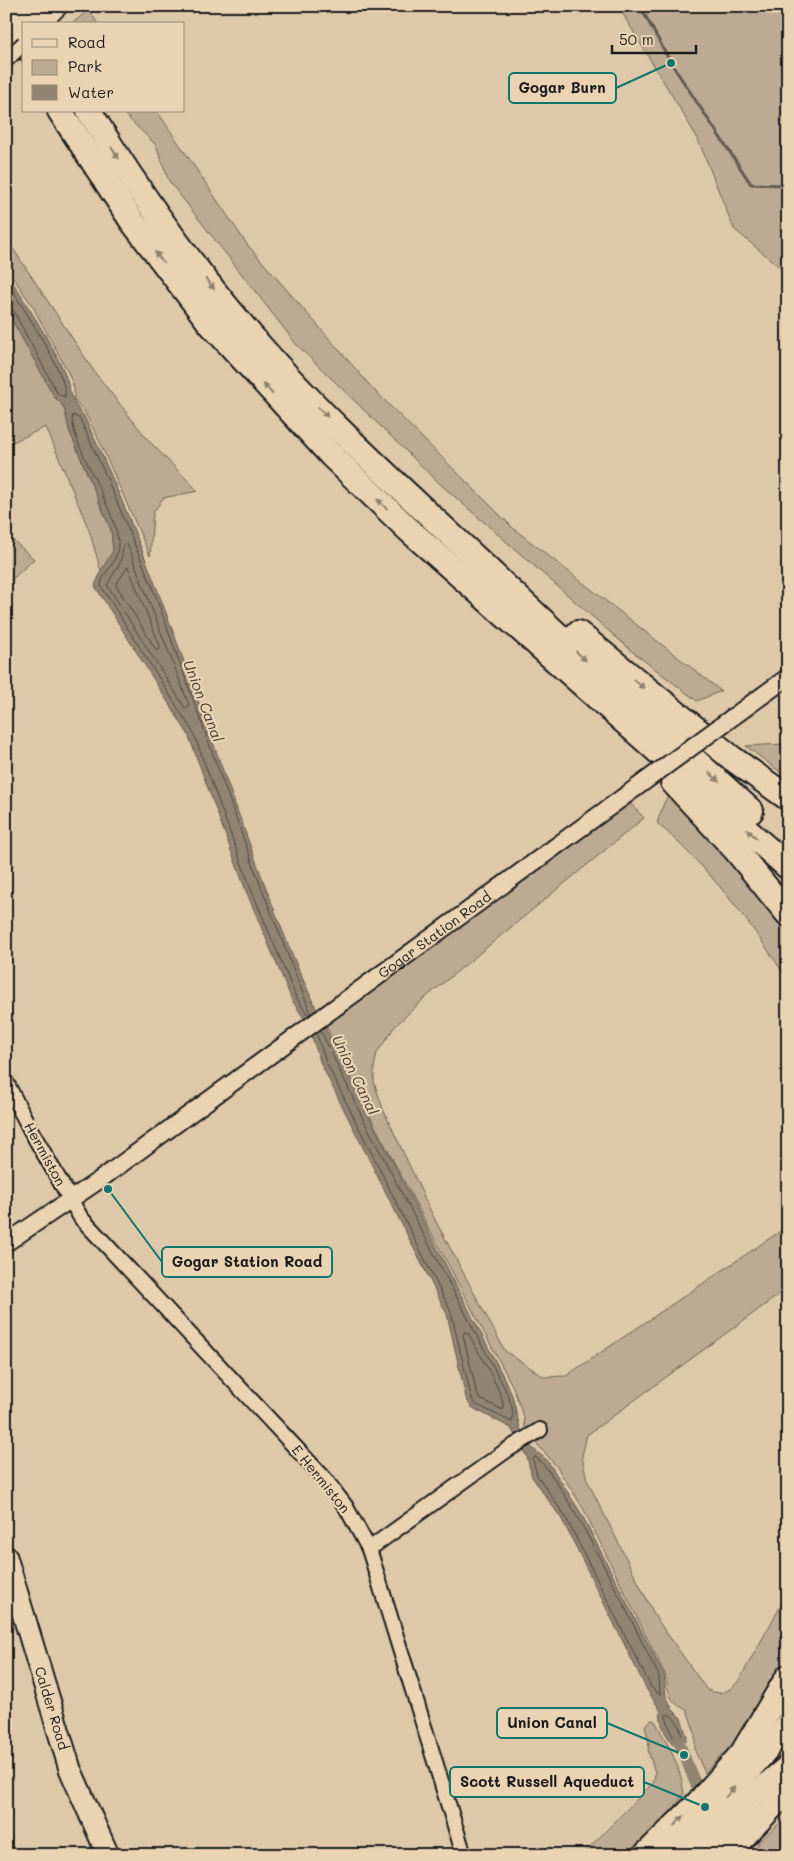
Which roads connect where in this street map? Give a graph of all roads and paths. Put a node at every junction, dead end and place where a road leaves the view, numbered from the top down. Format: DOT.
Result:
graph roads {
  1 [pos="29,6"];
  2 [pos="61,6"];
  3 [pos="6,14"];
  4 [pos="37,22"];
  5 [pos="45,22"];
  6 [pos="22,42"];
  7 [pos="22,45"];
  8 [pos="6,60"];
  9 [pos="61,112"];
  10 [pos="90,112"];
  11 [pos="373,462"];
  12 [pos="409,530"];
  13 [pos="788,677"];
  14 [pos="788,798"];
  15 [pos="788,844"];
  16 [pos="788,867"];
  17 [pos="788,914"];
  18 [pos="6,1082"];
  19 [pos="71,1200"];
  20 [pos="6,1243"];
  21 [pos="540,1430"];
  22 [pos="369,1549"];
  23 [pos="6,1557"];
  24 [pos="6,1606"];
  25 [pos="788,1677"];
  26 [pos="788,1692"];
  27 [pos="788,1723"];
  28 [pos="788,1727"];
  29 [pos="753,1753"];
  30 [pos="788,1757"];
  31 [pos="788,1766"];
  32 [pos="788,1791"];
  33 [pos="754,1795"];
  34 [pos="94,1855"];
  35 [pos="108,1855"];
  36 [pos="464,1855"];
  37 [pos="644,1855"];
  38 [pos="674,1855"];
  39 [pos="701,1855"];
  40 [pos="727,1855"];
  1 -- 4 [label="highway"];
  2 -- 5 [label="street"];
  3 -- 6 [label="highway"];
  7 -- 8 [label="street, bridge"];
  12 -- 9 [label="highway, one-way"];
  10 -- 11 [label="highway, one-way"];
  11 -- 14 [label="highway, one-way"];
  11 -- 15 [label="highway, one-way"];
  16 -- 12 [label="highway, one-way"];
  12 -- 17 [label="highway"];
  13 -- 19 [label="street, Gogar Station Road, bridge"];
  18 -- 19 [label="street, Hermiston"];
  19 -- 20 [label="street, Gogar Station Road"];
  19 -- 22 [label="street, E Hermiston"];
  21 -- 22 [label="street"];
  22 -- 36 [label="street, E Hermiston"];
  23 -- 35 [label="main road, Calder Road"];
  24 -- 34 [label="main road, Calder Road"];
  25 -- 29 [label="highway"];
  26 -- 29 [label="main road"];
  27 -- 29 [label="highway"];
  28 -- 29 [label="main road"];
  37 -- 29 [label="highway, one-way"];
  38 -- 29 [label="highway, one-way"];
  30 -- 33 [label="main road"];
  31 -- 33 [label="highway"];
  32 -- 40 [label="highway"];
  33 -- 39 [label="highway"];
}
